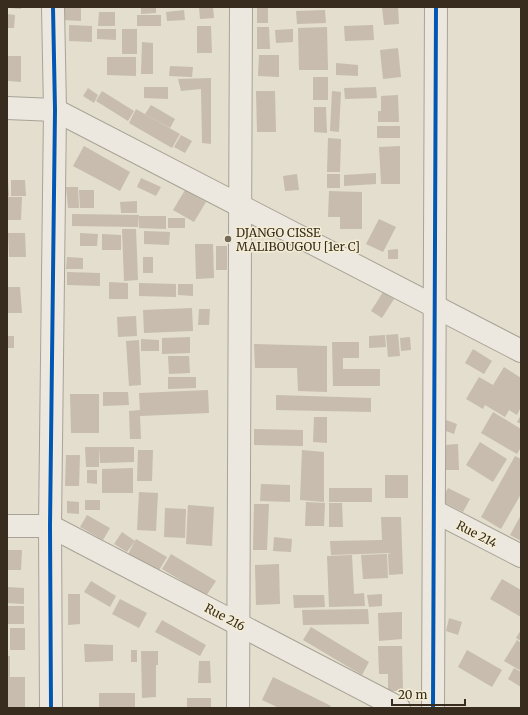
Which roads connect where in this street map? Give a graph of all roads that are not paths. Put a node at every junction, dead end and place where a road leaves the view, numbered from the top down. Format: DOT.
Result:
graph roads {
  1 [pos="53,7"];
  2 [pos="241,7"];
  3 [pos="436,7"];
  4 [pos="7,108"];
  5 [pos="55,110"];
  6 [pos="240,206"];
  7 [pos="435,306"];
  8 [pos="521,351"];
  9 [pos="434,511"];
  10 [pos="7,526"];
  11 [pos="50,526"];
  12 [pos="521,556"];
  13 [pos="239,624"];
  14 [pos="51,708"];
  15 [pos="238,708"];
  16 [pos="399,708"];
  17 [pos="433,708"];
  1 -- 5 [label="street"];
  2 -- 6 [label="street"];
  3 -- 7 [label="street"];
  4 -- 5 [label="street"];
  5 -- 6 [label="street"];
  5 -- 11 [label="street"];
  6 -- 7 [label="street"];
  6 -- 13 [label="street"];
  7 -- 8 [label="street"];
  7 -- 9 [label="street"];
  9 -- 12 [label="street, Rue 214"];
  9 -- 17 [label="street"];
  10 -- 11 [label="street"];
  11 -- 13 [label="street, Rue 216"];
  11 -- 14 [label="street"];
  13 -- 15 [label="street"];
  13 -- 16 [label="street, Rue 216"];
}
